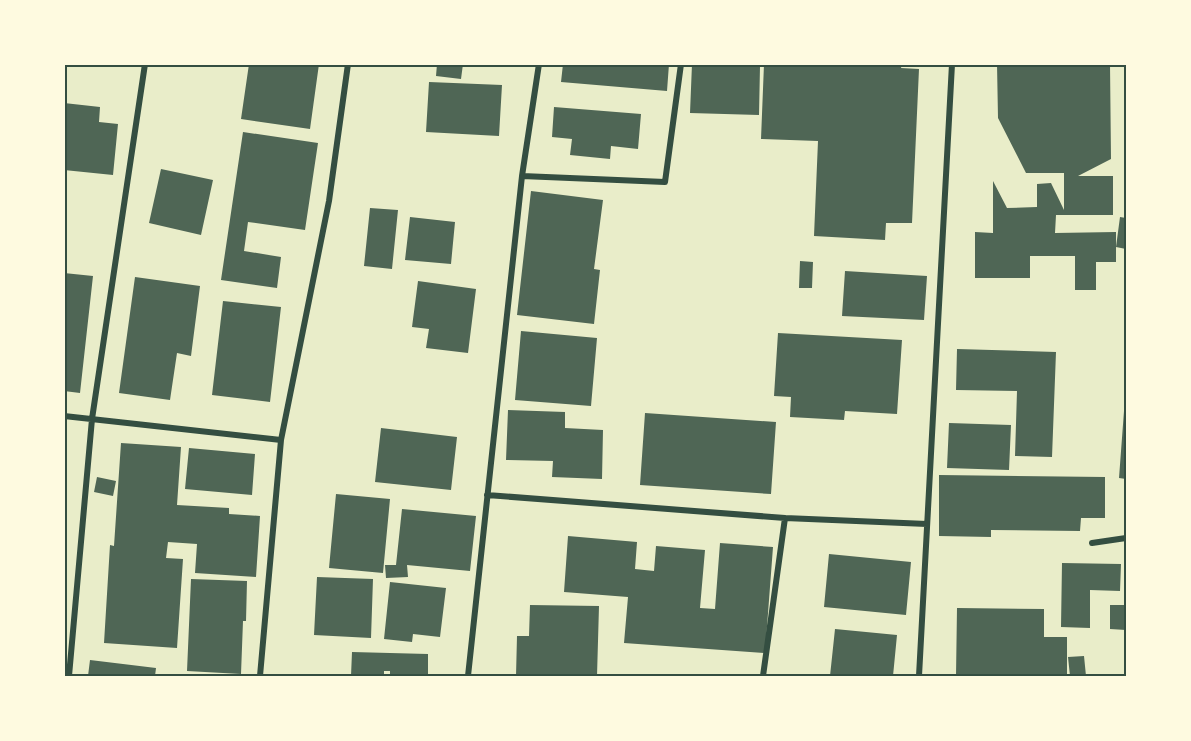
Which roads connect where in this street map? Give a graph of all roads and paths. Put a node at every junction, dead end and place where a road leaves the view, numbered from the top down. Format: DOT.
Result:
graph roads {
  1 [pos="145,64"];
  2 [pos="348,64"];
  3 [pos="539,64"];
  4 [pos="681,64"];
  5 [pos="952,64"];
  6 [pos="522,176"];
  7 [pos="64,416"];
  8 [pos="92,419"];
  9 [pos="281,440"];
  10 [pos="487,495"];
  11 [pos="785,518"];
  12 [pos="927,524"];
  13 [pos="1126,538"];
  14 [pos="1092,543"];
  15 [pos="69,676"];
  16 [pos="260,676"];
  17 [pos="468,676"];
  18 [pos="763,676"];
  19 [pos="919,676"];
  1 -- 8 [label="street"];
  2 -- 9 [label="street"];
  3 -- 6 [label="street"];
  4 -- 6 [label="street"];
  5 -- 12 [label="street"];
  6 -- 10 [label="street"];
  7 -- 8 [label="street"];
  8 -- 9 [label="street"];
  8 -- 15 [label="street"];
  9 -- 16 [label="street"];
  10 -- 11 [label="street"];
  10 -- 17 [label="street"];
  11 -- 12 [label="street"];
  11 -- 18 [label="street"];
  12 -- 19 [label="street"];
  13 -- 14 [label="street"];
}
